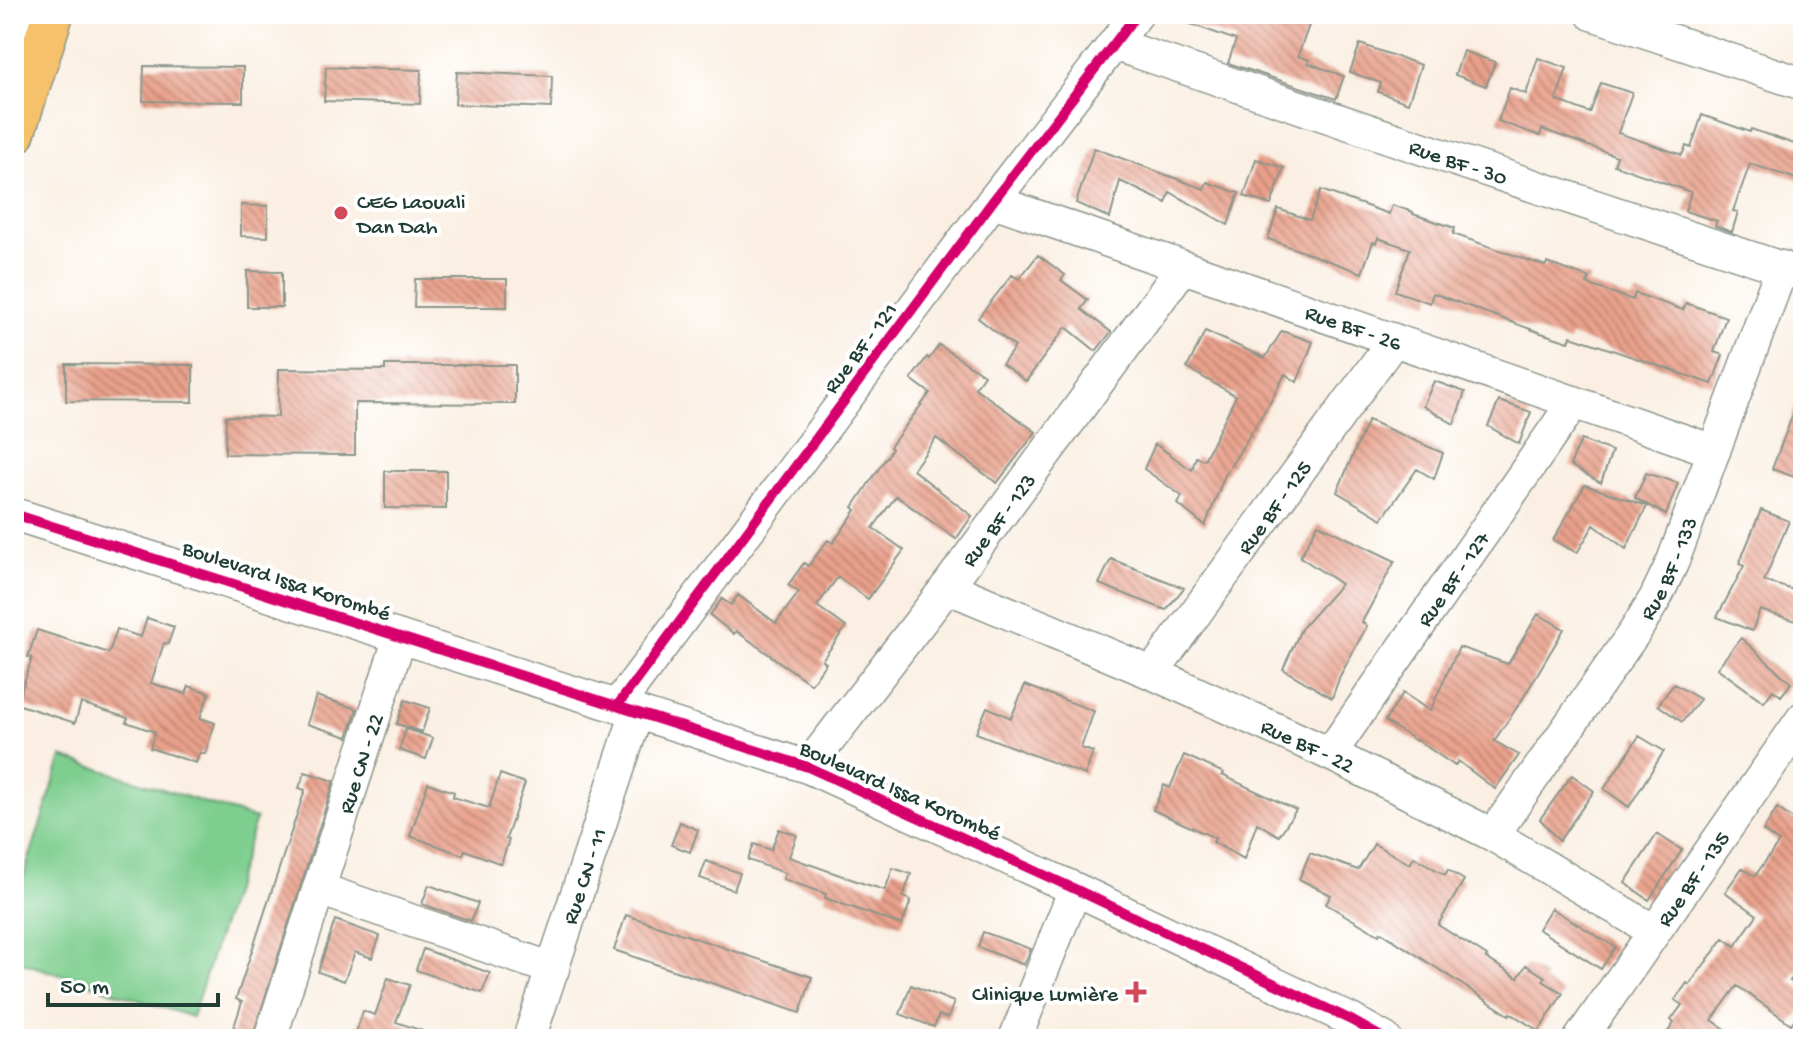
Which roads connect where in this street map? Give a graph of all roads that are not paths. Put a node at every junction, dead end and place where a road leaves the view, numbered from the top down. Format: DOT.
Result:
graph roads {
  1 [pos="1137,14"];
  2 [pos="1592,14"];
  3 [pos="31,16"];
  4 [pos="1114,44"];
  5 [pos="14,58"];
  6 [pos="1803,84"];
  7 [pos="14,134"];
  8 [pos="993,201"];
  9 [pos="1183,267"];
  10 [pos="1793,271"];
  11 [pos="1394,340"];
  12 [pos="1574,402"];
  13 [pos="1714,451"];
  14 [pos="14,514"];
  15 [pos="947,587"];
  16 [pos="400,637"];
  17 [pos="1152,673"];
  18 [pos="627,709"];
  19 [pos="1803,718"];
  20 [pos="1330,754"];
  21 [pos="808,767"];
  22 [pos="1493,835"];
  23 [pos="319,889"];
  24 [pos="1075,889"];
  25 [pos="1654,931"];
  26 [pos="553,969"];
  27 [pos="1346,1030"];
  28 [pos="270,1039"];
  29 [pos="529,1039"];
  30 [pos="1015,1039"];
  31 [pos="1385,1039"];
  32 [pos="1580,1039"];
  1 -- 4 [label="street, Rue BF - 121"];
  2 -- 6 [label="street"];
  3 -- 5 [label="main road"];
  3 -- 7 [label="main road"];
  4 -- 8 [label="street, Rue BF - 121"];
  4 -- 10 [label="street, Rue BF - 30"];
  8 -- 9 [label="street, Rue BF - 26"];
  8 -- 18 [label="street, Rue BF - 121"];
  9 -- 11 [label="street, Rue BF - 26"];
  9 -- 15 [label="street, Rue BF - 123"];
  10 -- 13 [label="street, Rue BF - 133"];
  11 -- 12 [label="street, Rue BF - 26"];
  11 -- 17 [label="street, Rue BF - 125"];
  12 -- 13 [label="street, Rue BF - 26"];
  12 -- 20 [label="street, Rue BF - 127"];
  13 -- 22 [label="street, Rue BF - 133"];
  14 -- 16 [label="street, Boulevard Issa Korombé"];
  15 -- 17 [label="street, Rue BF - 22"];
  15 -- 21 [label="street, Rue BF - 123"];
  16 -- 18 [label="street, Boulevard Issa Korombé"];
  16 -- 23 [label="street, Rue CN - 22"];
  17 -- 20 [label="street, Rue BF - 22"];
  18 -- 21 [label="street, Boulevard Issa Korombé"];
  18 -- 26 [label="street, Rue CN - 11"];
  19 -- 25 [label="street, Rue BF - 135"];
  20 -- 22 [label="street, Rue BF - 22"];
  21 -- 24 [label="street, Boulevard Issa Korombé"];
  22 -- 25 [label="street, Rue BF - 22"];
  23 -- 26 [label="street"];
  23 -- 28 [label="street, Rue CN - 22"];
  24 -- 27 [label="street, Boulevard Issa Korombé"];
  24 -- 30 [label="street"];
  25 -- 32 [label="street, Rue BF - 135"];
  26 -- 29 [label="street, Rue CN - 11"];
  27 -- 31 [label="street, Boulevard Issa Korombé"];
}
